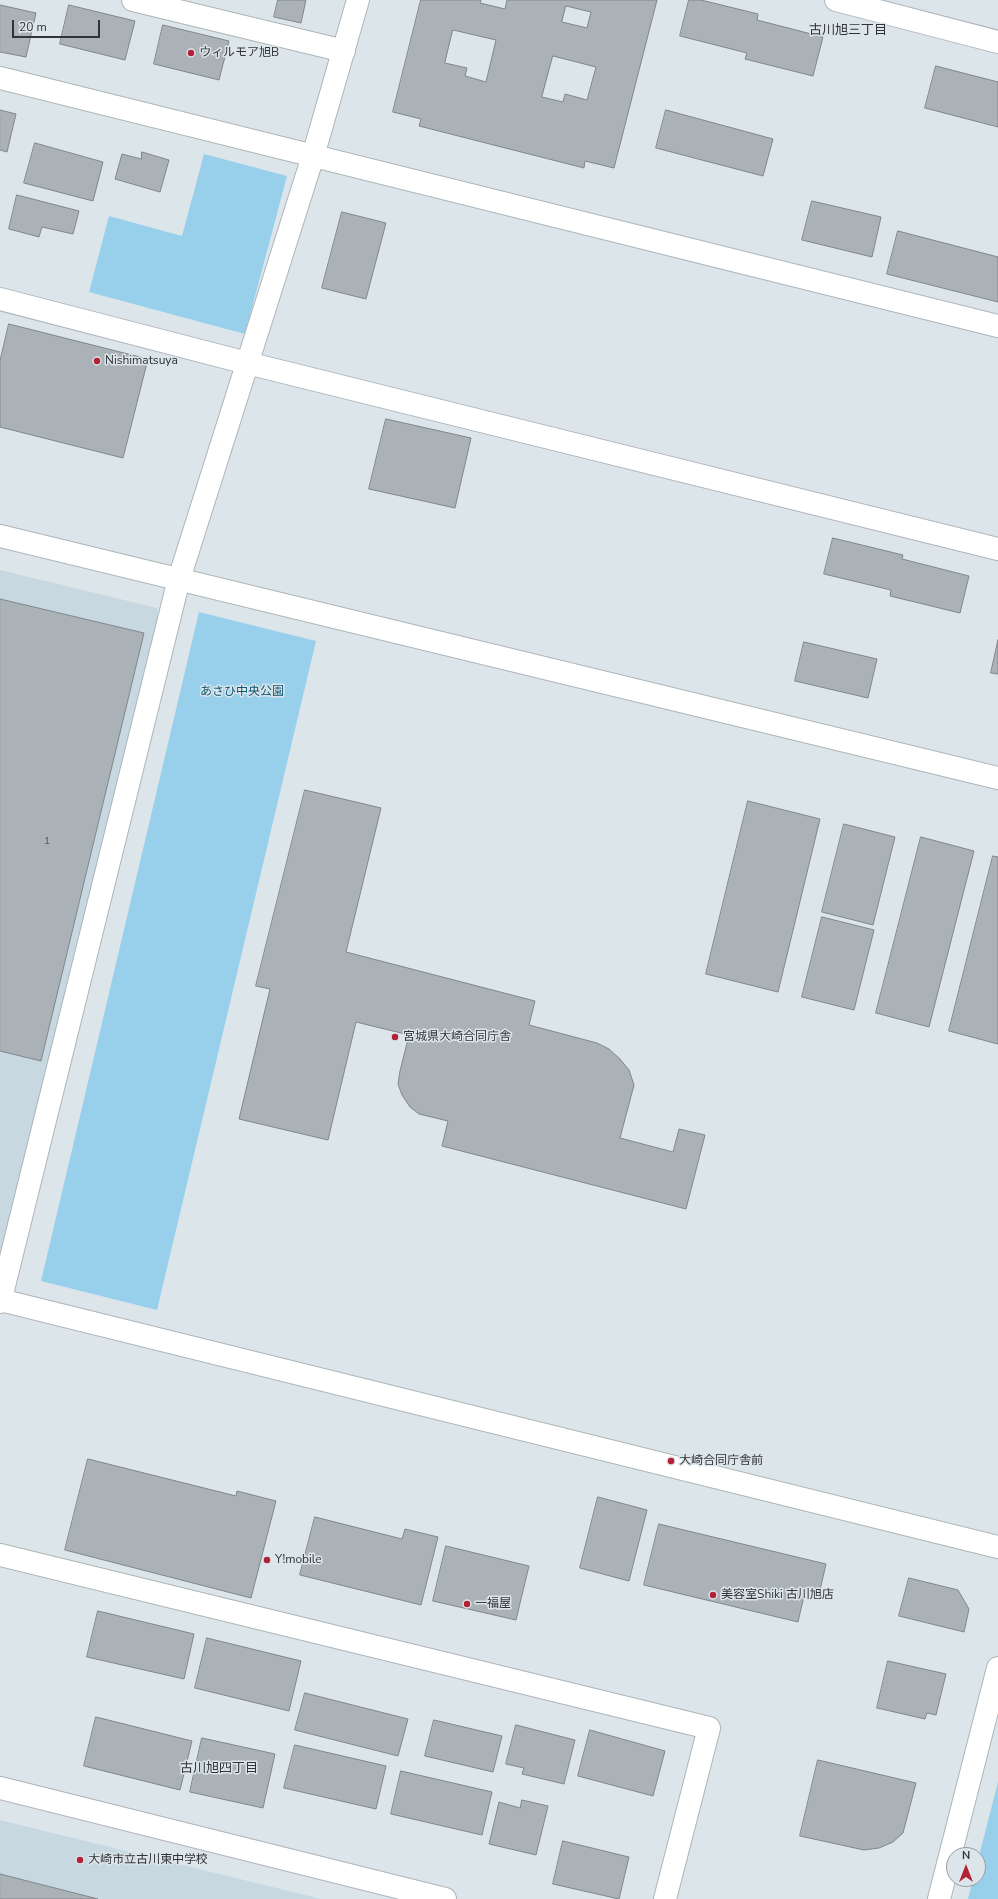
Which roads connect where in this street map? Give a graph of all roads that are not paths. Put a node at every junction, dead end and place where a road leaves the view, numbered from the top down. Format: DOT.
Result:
graph roads {
  1 [pos="133,0"];
  2 [pos="358,0"];
  3 [pos="836,0"];
  4 [pos="183,6"];
  5 [pos="998,42"];
  6 [pos="344,51"];
  7 [pos="0,78"];
  8 [pos="313,156"];
  9 [pos="0,299"];
  10 [pos="998,326"];
  11 [pos="247,363"];
  12 [pos="0,536"];
  13 [pos="998,549"];
  14 [pos="180,579"];
  15 [pos="998,778"];
  16 [pos="0,1300"];
  17 [pos="998,1547"];
  18 [pos="0,1555"];
  19 [pos="998,1668"];
  20 [pos="0,1788"];
  21 [pos="444,1899"];
  22 [pos="665,1899"];
  23 [pos="939,1899"];
  1 -- 4 [label="street"];
  2 -- 6 [label="street"];
  3 -- 5 [label="street"];
  4 -- 6 [label="street"];
  6 -- 8 [label="street"];
  7 -- 8 [label="street"];
  8 -- 10 [label="street"];
  8 -- 11 [label="street"];
  9 -- 11 [label="street"];
  11 -- 13 [label="street"];
  11 -- 14 [label="street"];
  12 -- 14 [label="street"];
  14 -- 15 [label="street"];
  14 -- 16 [label="street"];
  16 -- 17 [label="street"];
  18 -- 22 [label="street"];
  19 -- 23 [label="street"];
  20 -- 21 [label="street"];
}
